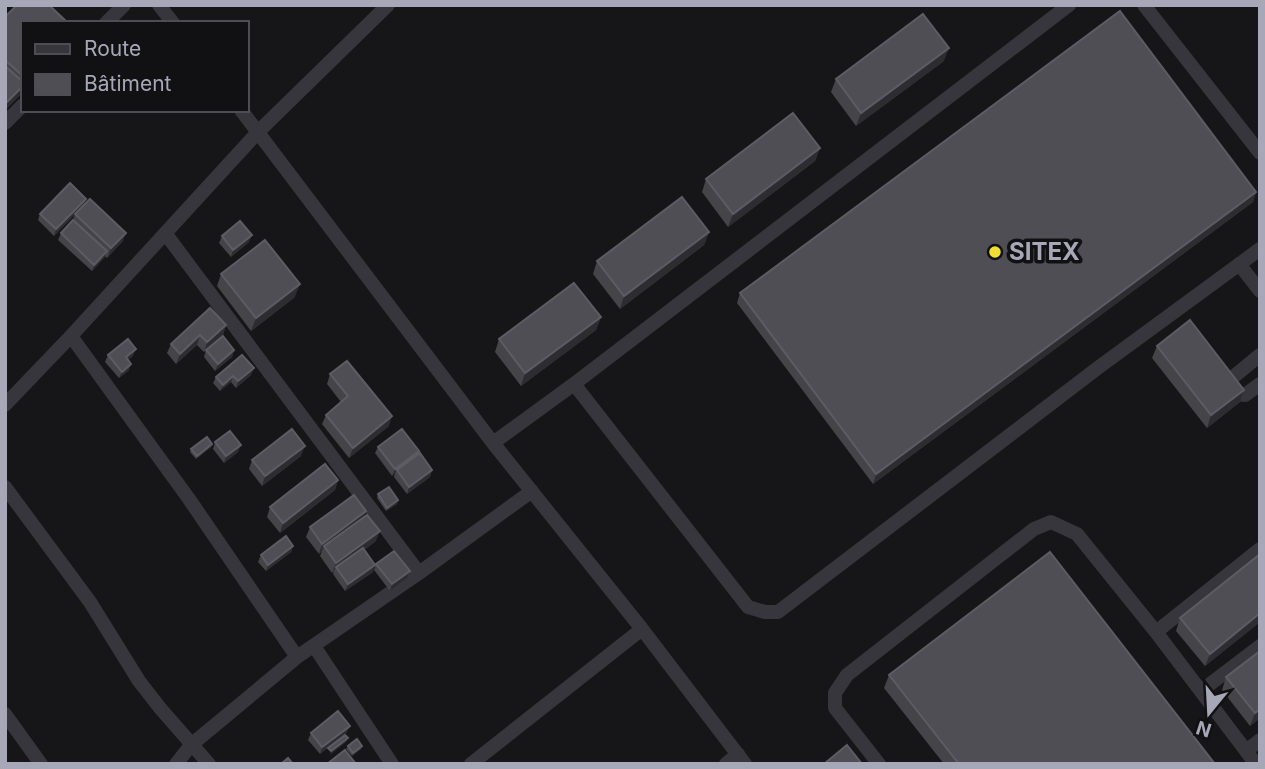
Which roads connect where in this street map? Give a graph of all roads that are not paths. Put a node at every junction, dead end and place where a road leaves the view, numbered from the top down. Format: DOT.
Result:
graph roads {
  1 [pos="124,5"];
  2 [pos="159,5"];
  3 [pos="388,5"];
  4 [pos="1069,5"];
  5 [pos="1144,5"];
  6 [pos="108,21"];
  7 [pos="171,21"];
  8 [pos="21,107"];
  9 [pos="243,112"];
  10 [pos="5,123"];
  11 [pos="258,132"];
  12 [pos="1260,153"];
  13 [pos="165,233"];
  14 [pos="1260,249"];
  15 [pos="1239,264"];
  16 [pos="1260,291"];
  17 [pos="71,336"];
  18 [pos="1260,355"];
  19 [pos="574,384"];
  20 [pos="1260,384"];
  21 [pos="5,405"];
  22 [pos="493,443"];
  23 [pos="5,486"];
  24 [pos="532,491"];
  25 [pos="1260,549"];
  26 [pos="419,573"];
  27 [pos="642,629"];
  28 [pos="1156,632"];
  29 [pos="314,646"];
  30 [pos="1260,646"];
  31 [pos="298,657"];
  32 [pos="1201,691"];
  33 [pos="5,714"];
  34 [pos="1260,740"];
  35 [pos="191,745"];
  36 [pos="1246,751"];
  37 [pos="741,759"];
  38 [pos="41,764"];
  39 [pos="176,764"];
  40 [pos="209,764"];
  41 [pos="392,764"];
  42 [pos="471,764"];
  43 [pos="726,764"];
  44 [pos="879,764"];
  45 [pos="1256,764"];
  1 -- 6 [label="street"];
  2 -- 7 [label="street"];
  3 -- 11 [label="street"];
  4 -- 19 [label="street"];
  5 -- 12 [label="street"];
  8 -- 10 [label="street"];
  9 -- 11 [label="street"];
  11 -- 13 [label="street"];
  11 -- 22 [label="street"];
  13 -- 17 [label="street"];
  13 -- 26 [label="street"];
  14 -- 15 [label="street"];
  15 -- 16 [label="street"];
  15 -- 19 [label="street"];
  17 -- 21 [label="street"];
  17 -- 31 [label="street"];
  18 -- 20 [label="street"];
  19 -- 22 [label="street"];
  22 -- 24 [label="street"];
  23 -- 35 [label="street"];
  24 -- 26 [label="street"];
  24 -- 27 [label="street"];
  25 -- 28 [label="street"];
  26 -- 29 [label="street"];
  27 -- 37 [label="street"];
  27 -- 42 [label="street"];
  28 -- 32 [label="street"];
  28 -- 44 [label="street"];
  29 -- 31 [label="street"];
  29 -- 41 [label="street"];
  30 -- 32 [label="street"];
  31 -- 35 [label="street"];
  32 -- 36 [label="street"];
  33 -- 38 [label="street"];
  34 -- 36 [label="street"];
  35 -- 39 [label="street"];
  35 -- 40 [label="street"];
  36 -- 45 [label="street"];
  37 -- 43 [label="street"];
}
